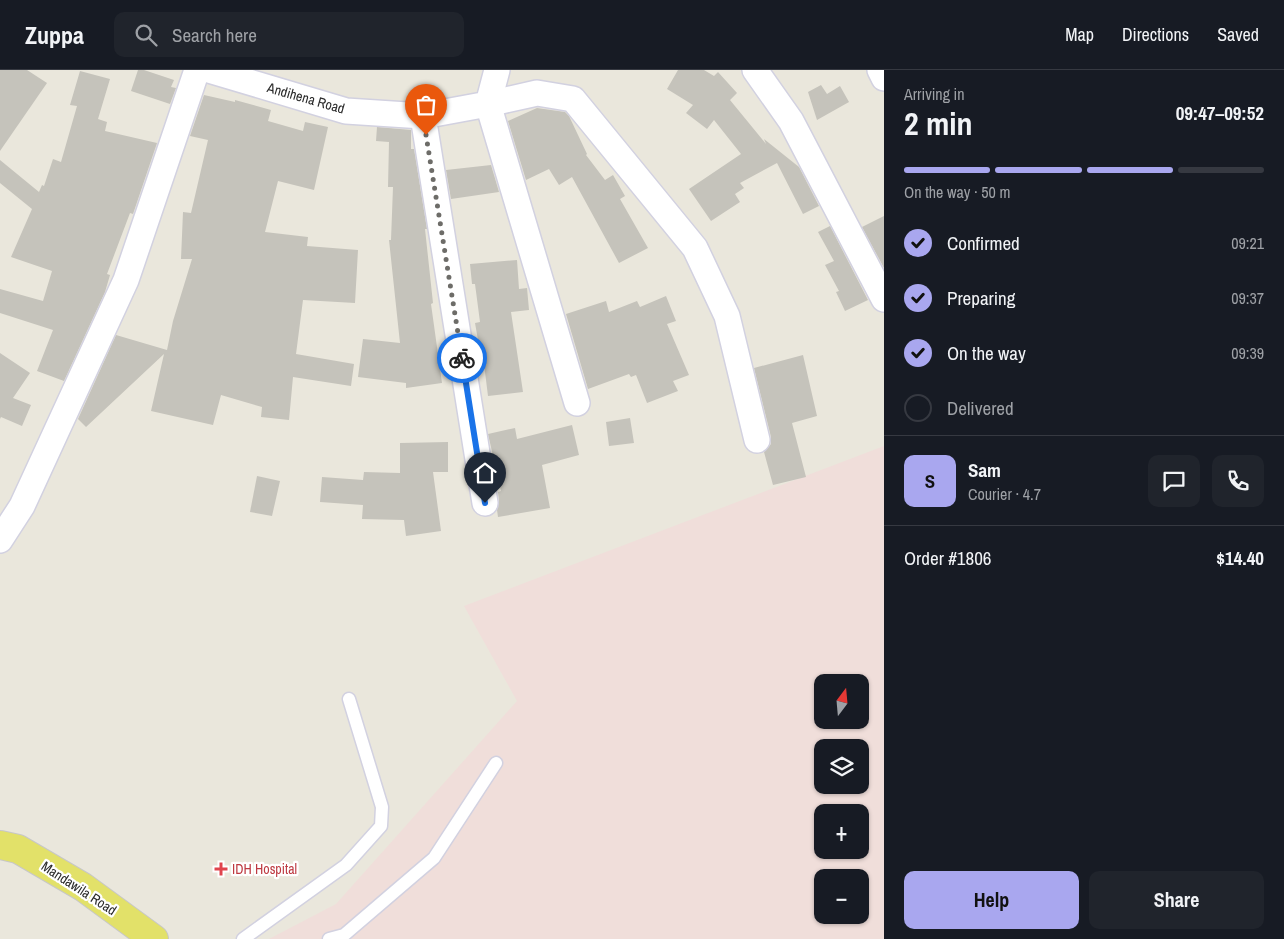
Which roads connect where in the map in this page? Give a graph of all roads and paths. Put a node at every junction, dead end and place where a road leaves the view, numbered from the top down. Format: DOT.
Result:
graph roads {
  1 [pos="197,70"];
  2 [pos="209,70"];
  3 [pos="498,70"];
  4 [pos="755,70"];
  5 [pos="880,70"];
  6 [pos="884,78"];
  7 [pos="488,104"];
  8 [pos="423,116"];
  9 [pos="884,299"];
  10 [pos="578,403"];
  11 [pos="757,440"];
  12 [pos="485,503"];
  13 [pos="0,540"];
  14 [pos="349,700"];
  15 [pos="496,763"];
  16 [pos="0,845"];
  17 [pos="154,939"];
  18 [pos="243,939"];
  19 [pos="329,939"];
  1 -- 13 [label="street"];
  2 -- 8 [label="street, Andihena Road"];
  3 -- 7 [label="street"];
  4 -- 9 [label="street"];
  5 -- 6 [label="street"];
  7 -- 8 [label="street, Andihena Road"];
  7 -- 10 [label="street"];
  7 -- 11 [label="street, Andihena Road"];
  8 -- 12 [label="street"];
  14 -- 18 [label="lane"];
  15 -- 19 [label="lane"];
  16 -- 17 [label="main road, Mandawila Road"];
}
